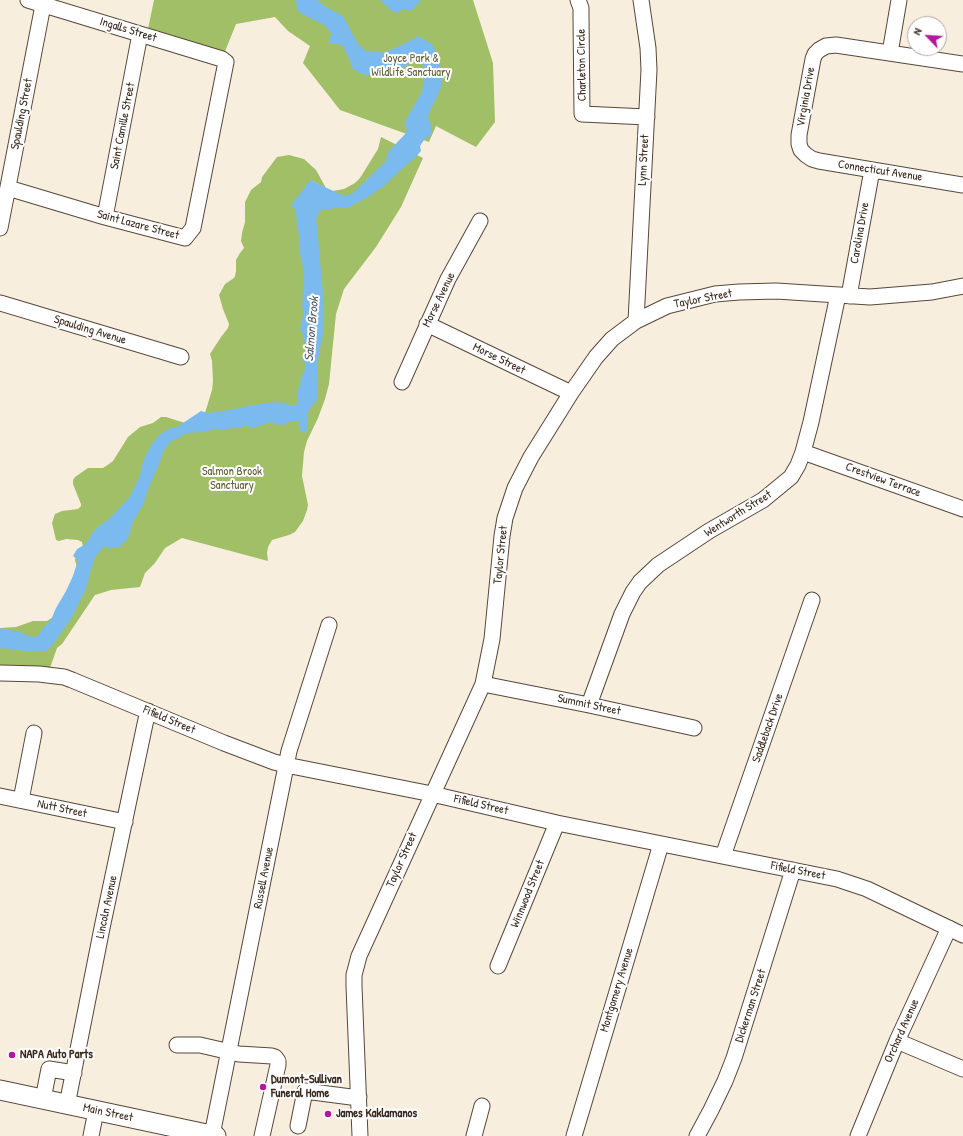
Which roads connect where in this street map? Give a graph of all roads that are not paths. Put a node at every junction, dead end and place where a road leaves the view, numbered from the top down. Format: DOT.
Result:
graph roads {
  1 [pos="28,0"];
  2 [pos="578,0"];
  3 [pos="641,0"];
  4 [pos="899,0"];
  5 [pos="44,2"];
  6 [pos="140,34"];
  7 [pos="890,53"];
  8 [pos="226,62"];
  9 [pos="963,64"];
  10 [pos="647,117"];
  11 [pos="801,150"];
  12 [pos="872,170"];
  13 [pos="963,184"];
  14 [pos="8,188"];
  15 [pos="105,217"];
  16 [pos="480,221"];
  17 [pos="0,228"];
  18 [pos="963,286"];
  19 [pos="843,296"];
  20 [pos="0,303"];
  21 [pos="636,321"];
  22 [pos="427,324"];
  23 [pos="181,357"];
  24 [pos="402,382"];
  25 [pos="571,394"];
  26 [pos="803,452"];
  27 [pos="963,509"];
  28 [pos="812,600"];
  29 [pos="329,625"];
  30 [pos="0,673"];
  31 [pos="483,684"];
  32 [pos="589,705"];
  33 [pos="148,711"];
  34 [pos="694,728"];
  35 [pos="34,733"];
  36 [pos="286,765"];
  37 [pos="432,794"];
  38 [pos="0,797"];
  39 [pos="21,800"];
  40 [pos="125,822"];
  41 [pos="557,823"];
  42 [pos="661,844"];
  43 [pos="723,856"];
  44 [pos="793,870"];
  45 [pos="958,930"];
  46 [pos="498,966"];
  47 [pos="897,1041"];
  48 [pos="177,1045"];
  49 [pos="229,1052"];
  50 [pos="963,1069"];
  51 [pos="74,1074"];
  52 [pos="0,1090"];
  53 [pos="359,1097"];
  54 [pos="43,1100"];
  55 [pos="68,1105"];
  56 [pos="482,1106"];
  57 [pos="96,1111"];
  58 [pos="298,1126"];
  59 [pos="173,1131"];
  60 [pos="91,1136"];
  61 [pos="214,1136"];
  62 [pos="262,1136"];
  63 [pos="360,1136"];
  64 [pos="474,1136"];
  65 [pos="574,1136"];
  66 [pos="697,1136"];
  67 [pos="858,1136"];
  1 -- 5 [label="street, Ingalls Street"];
  2 -- 10 [label="street, Charleton Circle"];
  3 -- 10 [label="street, Lynn Street"];
  4 -- 7 [label="street"];
  5 -- 6 [label="street, Ingalls Street"];
  5 -- 14 [label="street, Spaulding Street"];
  6 -- 8 [label="street, Ingalls Street"];
  6 -- 15 [label="street, Saint Camille Street"];
  7 -- 9 [label="street"];
  7 -- 11 [label="street, Virginia Drive"];
  8 -- 15 [label="street, Saint Lazare Street"];
  10 -- 21 [label="street, Lynn Street"];
  11 -- 12 [label="street, Connecticut Avenue"];
  12 -- 13 [label="street, Connecticut Avenue"];
  12 -- 19 [label="street, Carolina Drive"];
  14 -- 15 [label="street, Saint Lazare Street"];
  14 -- 17 [label="street, Spaulding Street"];
  16 -- 22 [label="street, Morse Avenue"];
  18 -- 19 [label="street, Taylor Street"];
  19 -- 21 [label="street, Taylor Street"];
  19 -- 26 [label="street, Wentworth Street"];
  20 -- 23 [label="street, Spaulding Avenue"];
  21 -- 25 [label="street, Taylor Street"];
  22 -- 24 [label="street, Morse Avenue"];
  22 -- 25 [label="street, Morse Street"];
  25 -- 31 [label="street, Taylor Street"];
  26 -- 27 [label="street, Crestview Terrace"];
  26 -- 32 [label="street, Wentworth Street"];
  28 -- 43 [label="street, Saddleback Drive"];
  29 -- 36 [label="street, Russell Avenue"];
  30 -- 33 [label="street, Fifield Street"];
  31 -- 32 [label="street, Summit Street"];
  31 -- 37 [label="street, Taylor Street"];
  32 -- 34 [label="street, Summit Street"];
  33 -- 36 [label="street, Fifield Street"];
  33 -- 40 [label="street, Lincoln Avenue"];
  35 -- 39 [label="street"];
  36 -- 37 [label="street, Fifield Street"];
  36 -- 49 [label="street, Russell Avenue"];
  37 -- 41 [label="street, Fifield Street"];
  37 -- 53 [label="street, Taylor Street"];
  38 -- 39 [label="street, Nutt Street"];
  39 -- 40 [label="street, Nutt Street"];
  40 -- 51 [label="street, Lincoln Avenue"];
  41 -- 42 [label="street, Fifield Street"];
  41 -- 46 [label="street, Winnwood Street"];
  42 -- 43 [label="street, Fifield Street"];
  42 -- 65 [label="street, Montgomery Avenue"];
  43 -- 44 [label="street, Fifield Street"];
  44 -- 45 [label="street, Fifield Street"];
  44 -- 66 [label="street, Dickerman Street"];
  45 -- 47 [label="street, Orchard Avenue"];
  47 -- 50 [label="street"];
  47 -- 67 [label="street, Orchard Avenue"];
  48 -- 49 [label="street"];
  49 -- 61 [label="street, Russell Avenue"];
  49 -- 62 [label="street"];
  51 -- 54 [label="street"];
  51 -- 55 [label="street, Lincoln Avenue"];
  52 -- 54 [label="main road, Main Street"];
  53 -- 58 [label="street"];
  53 -- 63 [label="street, Taylor Street"];
  54 -- 55 [label="main road, Main Street"];
  55 -- 57 [label="main road, Main Street"];
  56 -- 64 [label="street"];
  57 -- 59 [label="main road, Main Street"];
  57 -- 60 [label="street"];
  59 -- 61 [label="main road, Main Street"];
}
